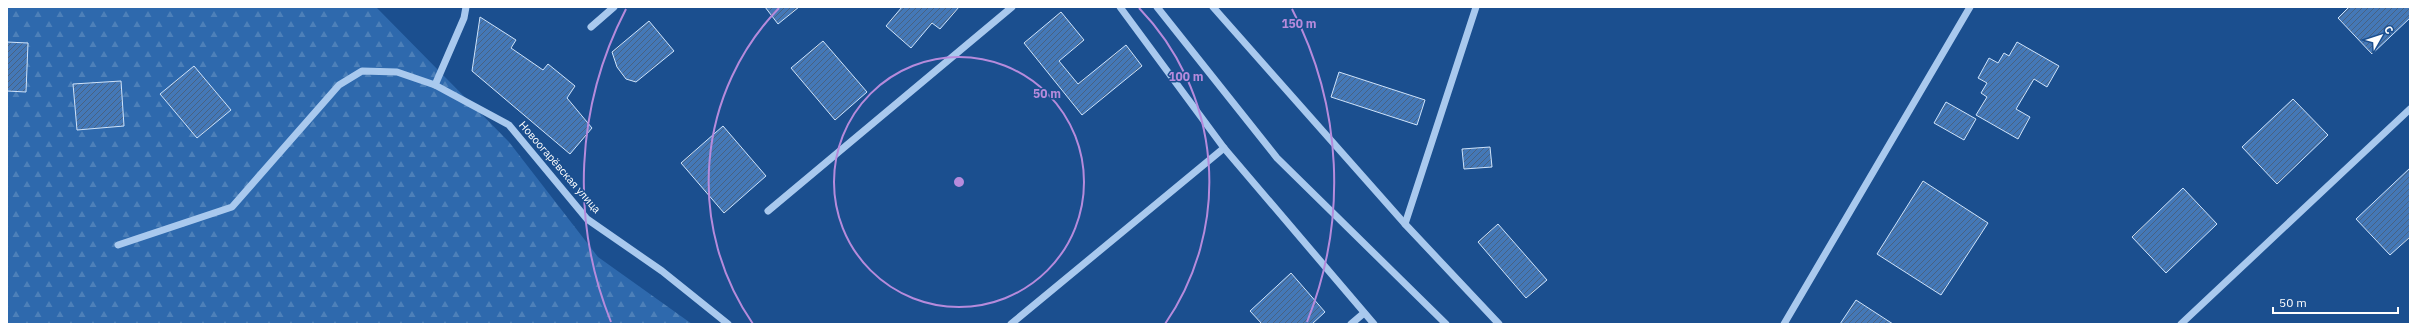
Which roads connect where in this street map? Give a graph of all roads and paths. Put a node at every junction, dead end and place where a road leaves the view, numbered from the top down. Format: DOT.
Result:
graph roads {
  1 [pos="466,7"];
  2 [pos="614,7"];
  3 [pos="1012,7"];
  4 [pos="1120,7"];
  5 [pos="1156,7"];
  6 [pos="1213,7"];
  7 [pos="1476,7"];
  8 [pos="1970,7"];
  9 [pos="591,27"];
  10 [pos="435,85"];
  11 [pos="2410,109"];
  12 [pos="1224,148"];
  13 [pos="768,211"];
  14 [pos="1405,224"];
  15 [pos="118,245"];
  16 [pos="1364,313"];
  17 [pos="728,324"];
  18 [pos="1011,324"];
  19 [pos="1352,324"];
  20 [pos="1374,324"];
  21 [pos="1446,324"];
  22 [pos="1498,324"];
  23 [pos="1784,324"];
  24 [pos="2181,324"];
  1 -- 10 [label="street"];
  2 -- 9 [label="street"];
  3 -- 13 [label="street"];
  4 -- 12 [label="street"];
  5 -- 21 [label="street"];
  6 -- 14 [label="street"];
  7 -- 14 [label="street"];
  8 -- 23 [label="street"];
  10 -- 15 [label="street, Новоогарёвская улица"];
  10 -- 17 [label="street, Новоогарёвская улица"];
  11 -- 24 [label="street"];
  12 -- 16 [label="street"];
  12 -- 18 [label="street"];
  14 -- 22 [label="street"];
  16 -- 19 [label="street"];
  16 -- 20 [label="street"];
}
